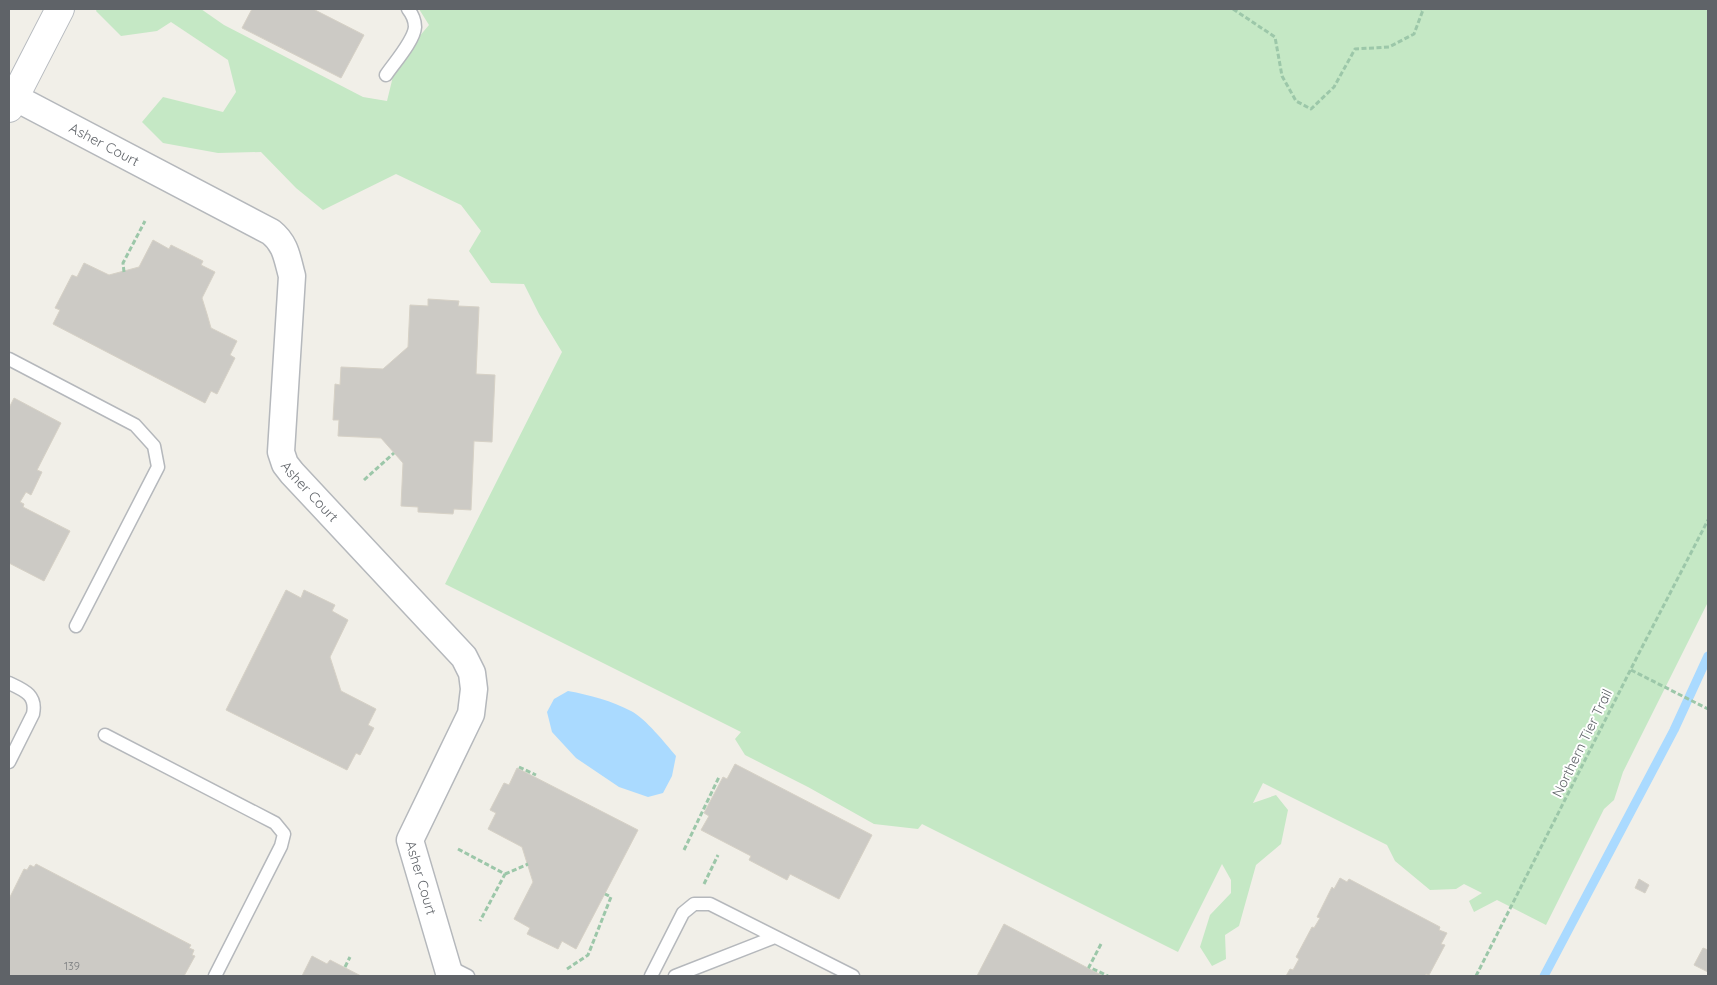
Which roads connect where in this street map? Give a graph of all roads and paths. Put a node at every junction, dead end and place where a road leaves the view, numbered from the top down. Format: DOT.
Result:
graph roads {
  1 [pos="60,9"];
  2 [pos="408,9"];
  3 [pos="1233,9"];
  4 [pos="1421,9"];
  5 [pos="386,75"];
  6 [pos="11,102"];
  7 [pos="145,221"];
  8 [pos="124,272"];
  9 [pos="9,359"];
  10 [pos="394,453"];
  11 [pos="364,480"];
  12 [pos="1708,520"];
  13 [pos="76,626"];
  14 [pos="1631,670"];
  15 [pos="9,683"];
  16 [pos="1708,709"];
  17 [pos="105,735"];
  18 [pos="9,762"];
  19 [pos="519,767"];
  20 [pos="536,775"];
  21 [pos="719,777"];
  22 [pos="458,848"];
  23 [pos="684,850"];
  24 [pos="718,855"];
  25 [pos="528,864"];
  26 [pos="505,874"];
  27 [pos="605,894"];
  28 [pos="694,904"];
  29 [pos="480,921"];
  30 [pos="775,937"];
  31 [pos="1101,944"];
  32 [pos="350,957"];
  33 [pos="345,968"];
  34 [pos="567,969"];
  35 [pos="455,973"];
  36 [pos="215,976"];
  37 [pos="651,976"];
  38 [pos="675,976"];
  39 [pos="853,976"];
  40 [pos="1108,976"];
  41 [pos="1476,976"];
  1 -- 6 [label="main road"];
  2 -- 5 [label="lane"];
  3 -- 4 [label="path"];
  6 -- 35 [label="street, Asher Court"];
  7 -- 8 [label="path"];
  9 -- 13 [label="lane"];
  10 -- 11 [label="path"];
  12 -- 14 [label="path, Northern Tier Trail"];
  14 -- 16 [label="path"];
  14 -- 41 [label="path, Northern Tier Trail"];
  15 -- 18 [label="lane"];
  17 -- 36 [label="lane"];
  19 -- 20 [label="path"];
  21 -- 23 [label="path"];
  22 -- 26 [label="path"];
  24 -- 28 [label="path"];
  25 -- 26 [label="path"];
  26 -- 29 [label="path"];
  27 -- 34 [label="path"];
  28 -- 30 [label="lane"];
  28 -- 37 [label="lane"];
  30 -- 38 [label="lane"];
  30 -- 39 [label="lane"];
  31 -- 40 [label="path"];
  32 -- 33 [label="path"];
}
